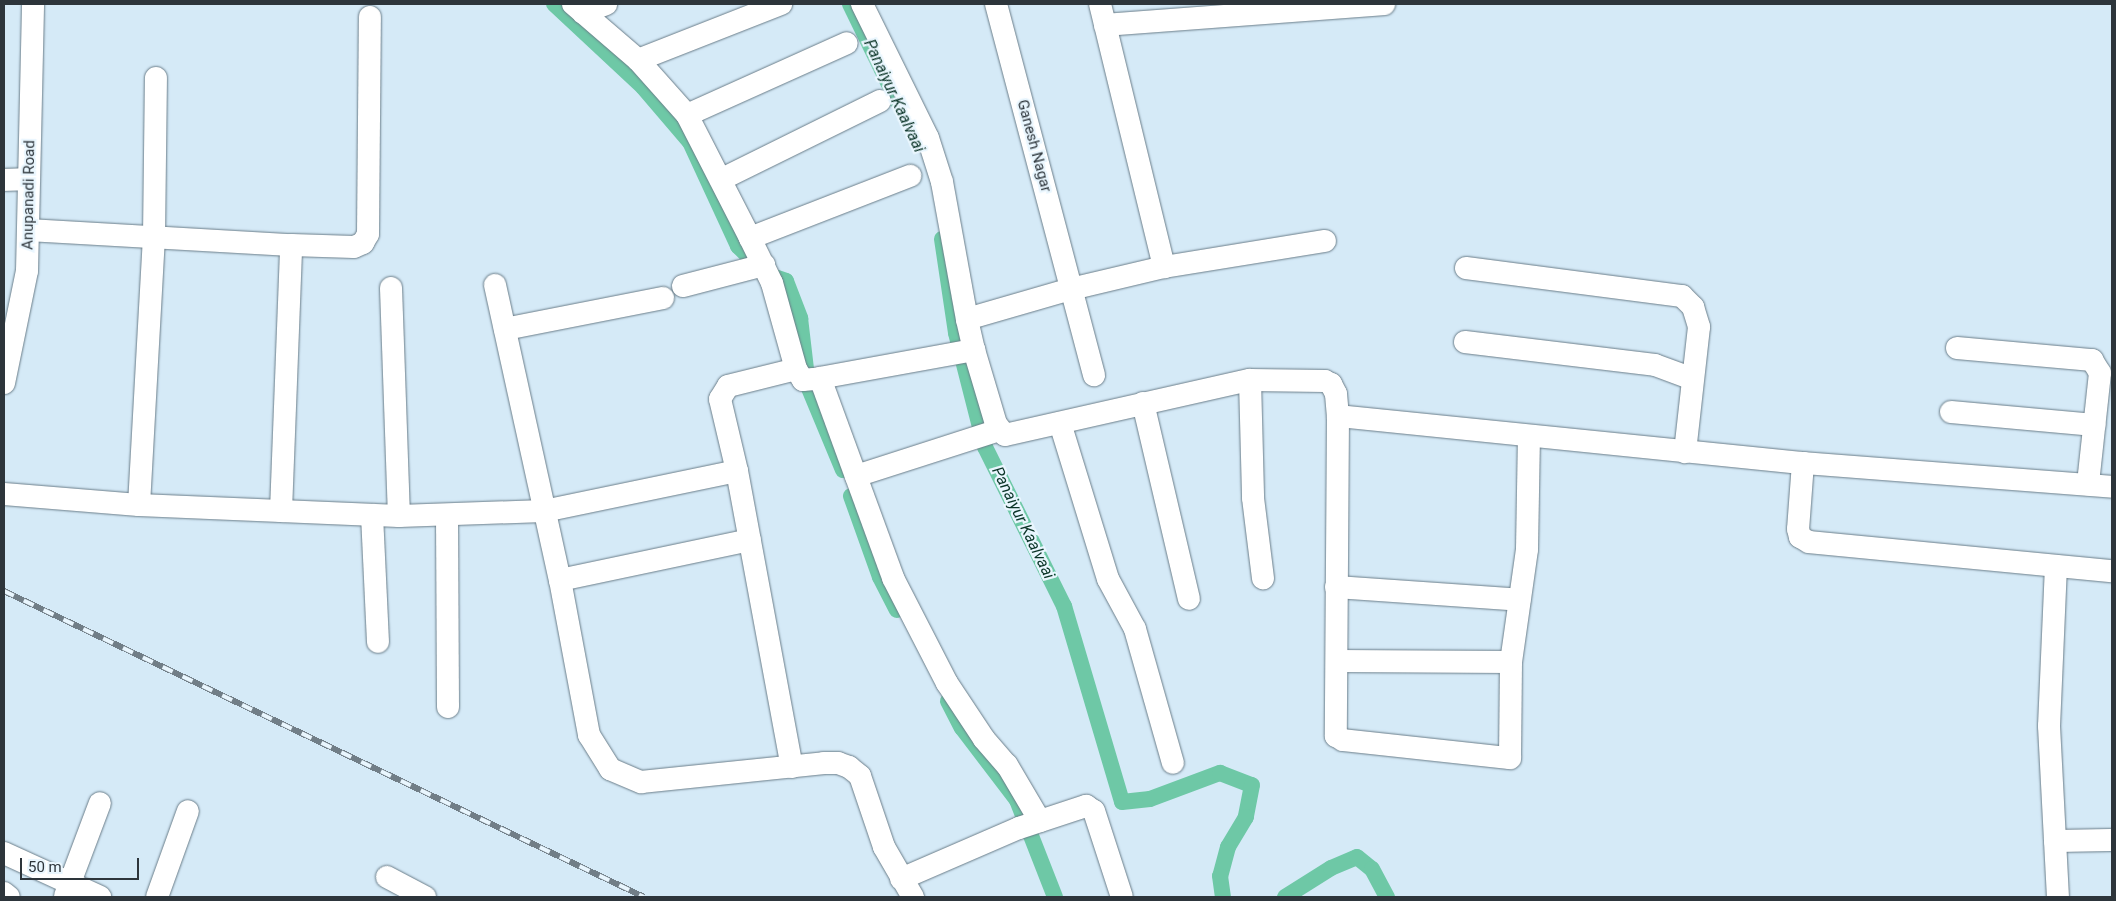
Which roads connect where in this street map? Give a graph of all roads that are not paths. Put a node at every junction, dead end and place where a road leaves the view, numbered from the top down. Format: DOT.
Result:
graph roads {
  1 [pos="33,4"];
  2 [pos="606,4"];
  3 [pos="781,4"];
  4 [pos="862,4"];
  5 [pos="996,4"];
  6 [pos="1100,4"];
  7 [pos="1384,4"];
  8 [pos="578,8"];
  9 [pos="370,17"];
  10 [pos="1105,25"];
  11 [pos="847,43"];
  12 [pos="638,60"];
  13 [pos="156,78"];
  14 [pos="880,101"];
  15 [pos="687,115"];
  16 [pos="910,176"];
  17 [pos="29,179"];
  18 [pos="722,179"];
  19 [pos="4,180"];
  20 [pos="28,230"];
  21 [pos="154,237"];
  22 [pos="750,238"];
  23 [pos="1325,241"];
  24 [pos="291,245"];
  25 [pos="1164,267"];
  26 [pos="1466,268"];
  27 [pos="768,273"];
  28 [pos="495,285"];
  29 [pos="683,286"];
  30 [pos="391,288"];
  31 [pos="1071,289"];
  32 [pos="663,298"];
  33 [pos="968,319"];
  34 [pos="505,328"];
  35 [pos="1465,342"];
  36 [pos="1957,348"];
  37 [pos="963,352"];
  38 [pos="1094,375"];
  39 [pos="808,377"];
  40 [pos="1694,379"];
  41 [pos="1250,380"];
  42 [pos="4,383"];
  43 [pos="1143,403"];
  44 [pos="1951,412"];
  45 [pos="1338,416"];
  46 [pos="1060,423"];
  47 [pos="2094,425"];
  48 [pos="994,431"];
  49 [pos="1529,437"];
  50 [pos="1685,452"];
  51 [pos="1803,463"];
  52 [pos="737,471"];
  53 [pos="856,476"];
  54 [pos="2088,484"];
  55 [pos="2112,487"];
  56 [pos="4,494"];
  57 [pos="138,505"];
  58 [pos="281,511"];
  59 [pos="544,511"];
  60 [pos="372,515"];
  61 [pos="447,515"];
  62 [pos="399,516"];
  63 [pos="750,540"];
  64 [pos="2056,566"];
  65 [pos="2112,571"];
  66 [pos="1263,578"];
  67 [pos="560,580"];
  68 [pos="1336,588"];
  69 [pos="1189,600"];
  70 [pos="1520,600"];
  71 [pos="378,642"];
  72 [pos="1337,661"];
  73 [pos="1511,662"];
  74 [pos="448,707"];
  75 [pos="1173,763"];
  76 [pos="792,766"];
  77 [pos="100,803"];
  78 [pos="188,811"];
  79 [pos="1032,824"];
  80 [pos="2112,840"];
  81 [pos="2055,841"];
  82 [pos="4,853"];
  83 [pos="387,877"];
  84 [pos="901,879"];
  85 [pos="68,890"];
  86 [pos="4,893"];
  87 [pos="9,897"];
  88 [pos="100,897"];
  89 [pos="157,897"];
  90 [pos="425,897"];
  91 [pos="913,897"];
  92 [pos="1122,897"];
  93 [pos="2058,897"];
  1 -- 17 [label="street, Anupanadi Road"];
  2 -- 8 [label="street"];
  3 -- 12 [label="street"];
  4 -- 33 [label="street"];
  5 -- 31 [label="street, Ganesh Nagar"];
  6 -- 10 [label="street"];
  7 -- 10 [label="street"];
  8 -- 12 [label="street"];
  9 -- 24 [label="street"];
  10 -- 25 [label="street"];
  11 -- 15 [label="street"];
  12 -- 15 [label="street"];
  13 -- 21 [label="street"];
  14 -- 18 [label="street"];
  15 -- 18 [label="street"];
  16 -- 22 [label="street"];
  17 -- 19 [label="street"];
  17 -- 20 [label="street, Anupanadi Road"];
  18 -- 22 [label="street"];
  20 -- 21 [label="street"];
  20 -- 42 [label="street, Anupanadi Road"];
  21 -- 24 [label="street"];
  21 -- 57 [label="street"];
  22 -- 27 [label="street"];
  23 -- 25 [label="street"];
  24 -- 58 [label="street"];
  25 -- 31 [label="street"];
  26 -- 40 [label="street"];
  27 -- 29 [label="street"];
  27 -- 39 [label="street"];
  28 -- 34 [label="street"];
  30 -- 62 [label="street"];
  31 -- 33 [label="street"];
  31 -- 38 [label="street, Ganesh Nagar"];
  32 -- 34 [label="street"];
  33 -- 37 [label="street"];
  34 -- 59 [label="street"];
  35 -- 40 [label="street"];
  36 -- 47 [label="street"];
  37 -- 39 [label="street"];
  37 -- 48 [label="street"];
  39 -- 52 [label="street"];
  39 -- 53 [label="street"];
  40 -- 50 [label="street"];
  41 -- 43 [label="street"];
  41 -- 45 [label="street"];
  41 -- 66 [label="street"];
  43 -- 46 [label="street"];
  43 -- 69 [label="street"];
  44 -- 47 [label="street"];
  45 -- 49 [label="street"];
  45 -- 68 [label="street"];
  46 -- 48 [label="street"];
  46 -- 75 [label="street"];
  47 -- 54 [label="street"];
  48 -- 53 [label="street"];
  49 -- 50 [label="street"];
  49 -- 70 [label="street"];
  50 -- 51 [label="street"];
  51 -- 54 [label="street"];
  51 -- 64 [label="street"];
  52 -- 59 [label="street"];
  52 -- 63 [label="street"];
  53 -- 79 [label="street"];
  54 -- 55 [label="street"];
  56 -- 57 [label="street"];
  57 -- 58 [label="street"];
  58 -- 60 [label="street"];
  59 -- 61 [label="street"];
  59 -- 67 [label="street"];
  60 -- 62 [label="street"];
  60 -- 71 [label="street"];
  61 -- 62 [label="street"];
  61 -- 74 [label="street"];
  63 -- 67 [label="street"];
  63 -- 76 [label="street"];
  64 -- 65 [label="street"];
  64 -- 81 [label="street"];
  67 -- 76 [label="street"];
  68 -- 70 [label="street"];
  68 -- 72 [label="street"];
  70 -- 73 [label="street"];
  72 -- 73 [label="street"];
  72 -- 73 [label="street"];
  76 -- 84 [label="street"];
  77 -- 85 [label="street"];
  78 -- 89 [label="street"];
  79 -- 84 [label="street"];
  79 -- 92 [label="street"];
  80 -- 81 [label="street"];
  81 -- 93 [label="street"];
  82 -- 85 [label="street"];
  83 -- 90 [label="street"];
  84 -- 91 [label="street"];
  85 -- 88 [label="street"];
  86 -- 87 [label="street"];
}
